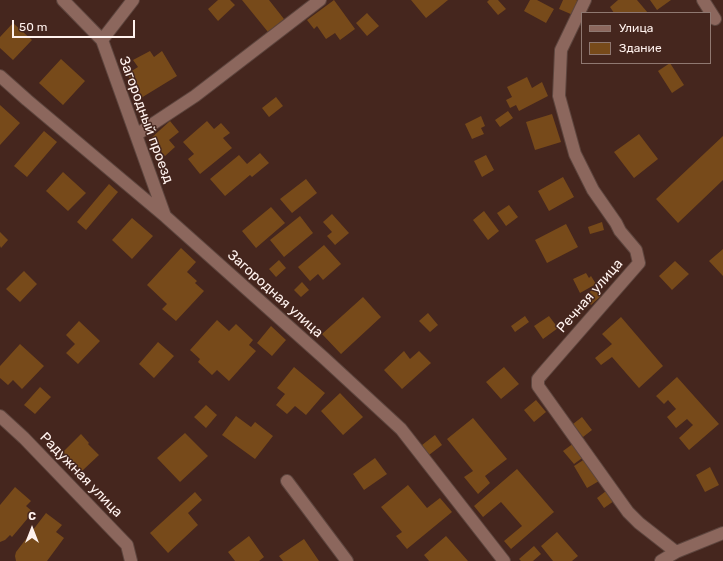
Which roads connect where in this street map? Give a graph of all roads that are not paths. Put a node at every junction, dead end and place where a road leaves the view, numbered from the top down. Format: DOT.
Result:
graph roads {
  1 [pos="63,0"];
  2 [pos="133,0"];
  3 [pos="320,0"];
  4 [pos="585,0"];
  5 [pos="703,0"];
  6 [pos="711,12"];
  7 [pos="711,13"];
  8 [pos="715,19"];
  9 [pos="102,40"];
  10 [pos="0,76"];
  11 [pos="136,135"];
  12 [pos="166,217"];
  13 [pos="0,416"];
  14 [pos="287,481"];
  15 [pos="723,534"];
  16 [pos="676,552"];
  17 [pos="131,561"];
  18 [pos="347,561"];
  19 [pos="504,561"];
  20 [pos="661,561"];
  1 -- 9 [label="street, Загородный проезд"];
  2 -- 9 [label="street"];
  3 -- 11 [label="street"];
  4 -- 16 [label="street, Речная улица"];
  5 -- 6 [label="street"];
  7 -- 8 [label="street"];
  9 -- 11 [label="street, Загородный проезд"];
  10 -- 12 [label="street, Загородная улица"];
  11 -- 12 [label="street, Загородный проезд"];
  12 -- 19 [label="street, Загородная улица"];
  13 -- 17 [label="street, Радужная улица"];
  14 -- 18 [label="street"];
  15 -- 16 [label="street"];
  16 -- 20 [label="street"];
}
